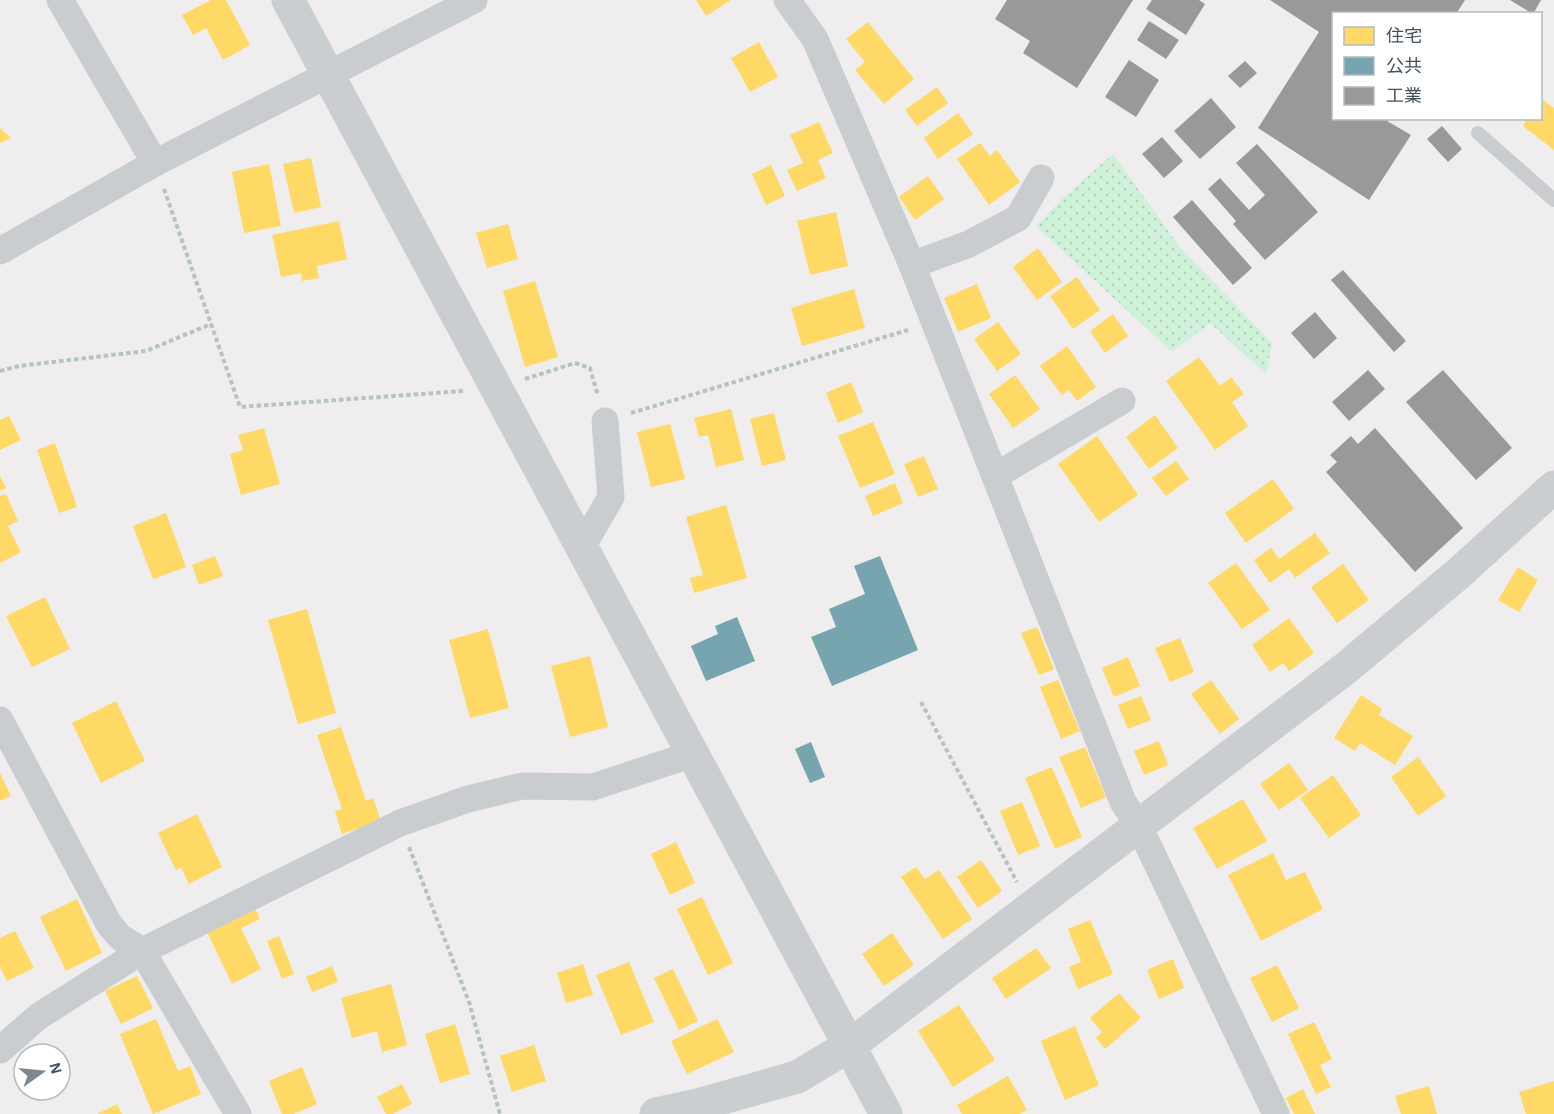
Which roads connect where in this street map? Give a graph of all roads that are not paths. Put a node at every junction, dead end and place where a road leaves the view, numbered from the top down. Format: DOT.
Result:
graph roads {
  1 [pos="60,0"];
  2 [pos="288,0"];
  3 [pos="474,0"];
  4 [pos="787,0"];
  5 [pos="329,74"];
  6 [pos="1478,133"];
  7 [pos="155,163"];
  8 [pos="1041,178"];
  9 [pos="1554,200"];
  10 [pos="0,251"];
  11 [pos="912,265"];
  12 [pos="1122,401"];
  13 [pos="605,421"];
  14 [pos="995,476"];
  15 [pos="1553,489"];
  16 [pos="582,547"];
  17 [pos="0,720"];
  18 [pos="693,754"];
  19 [pos="1139,826"];
  20 [pos="142,951"];
  21 [pos="849,1046"];
  22 [pos="0,1050"];
  23 [pos="238,1114"];
  24 [pos="656,1114"];
  25 [pos="886,1114"];
  26 [pos="1276,1114"];
  1 -- 7 [label="street"];
  2 -- 5 [label="street"];
  3 -- 5 [label="street"];
  4 -- 11 [label="street"];
  5 -- 7 [label="street"];
  5 -- 16 [label="street"];
  6 -- 9 [label="lane"];
  7 -- 10 [label="street"];
  8 -- 11 [label="street"];
  11 -- 14 [label="street"];
  12 -- 14 [label="street"];
  13 -- 16 [label="street"];
  14 -- 19 [label="street"];
  15 -- 19 [label="street"];
  16 -- 18 [label="street"];
  17 -- 20 [label="street"];
  18 -- 20 [label="street"];
  18 -- 21 [label="street"];
  19 -- 21 [label="street"];
  19 -- 26 [label="street"];
  20 -- 22 [label="street"];
  20 -- 23 [label="street"];
  21 -- 24 [label="street"];
  21 -- 25 [label="street"];
}
